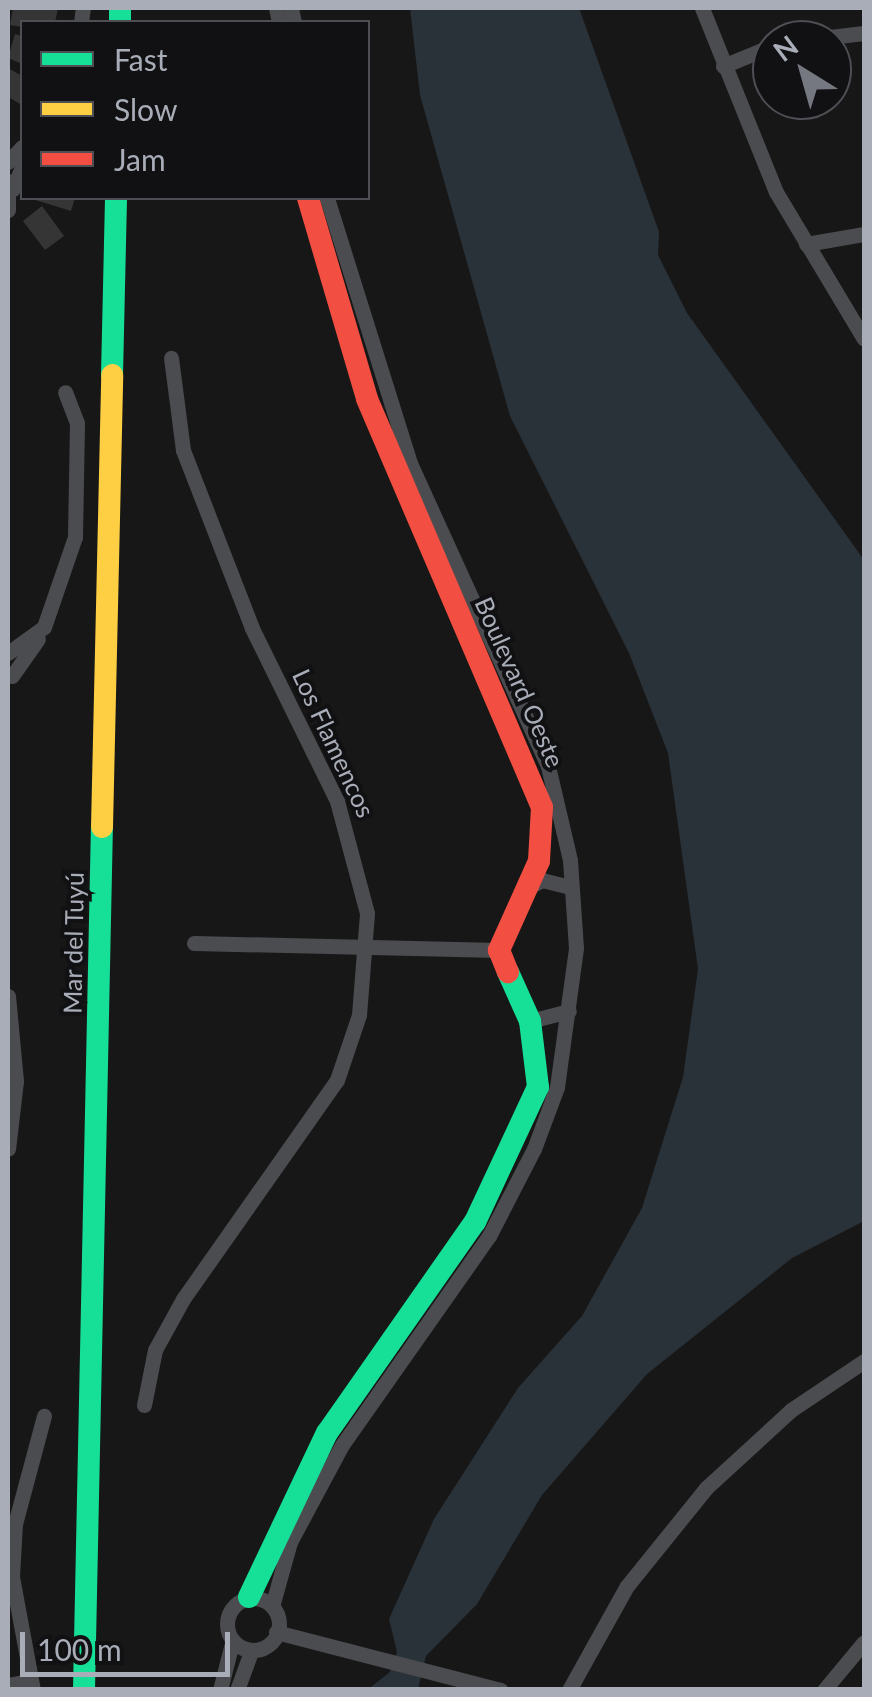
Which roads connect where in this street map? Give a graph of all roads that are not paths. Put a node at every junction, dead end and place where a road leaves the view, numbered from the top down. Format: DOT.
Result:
graph roads {
  1 [pos="702,8"];
  2 [pos="752,54"];
  3 [pos="723,66"];
  4 [pos="10,185"];
  5 [pos="116,200"];
  6 [pos="309,200"];
  7 [pos="326,200"];
  8 [pos="8,210"];
  9 [pos="864,234"];
  10 [pos="806,244"];
  11 [pos="341,282"];
  12 [pos="864,339"];
  13 [pos="171,358"];
  14 [pos="65,392"];
  15 [pos="44,627"];
  16 [pos="8,655"];
  17 [pos="9,681"];
  18 [pos="522,723"];
  19 [pos="570,886"];
  20 [pos="529,887"];
  21 [pos="194,943"];
  22 [pos="366,945"];
  23 [pos="499,950"];
  24 [pos="8,996"];
  25 [pos="568,1012"];
  26 [pos="530,1021"];
  27 [pos="8,1149"];
  28 [pos="512,1176"];
  29 [pos="864,1361"];
  30 [pos="144,1405"];
  31 [pos="44,1416"];
  32 [pos="261,1600"];
  33 [pos="276,1632"];
  34 [pos="864,1642"];
  35 [pos="232,1643"];
  36 [pos="250,1652"];
  37 [pos="8,1685"];
  38 [pos="32,1685"];
  39 [pos="84,1690"];
  40 [pos="220,1690"];
  41 [pos="237,1690"];
  42 [pos="502,1690"];
  43 [pos="569,1690"];
  44 [pos="824,1690"];
  1 -- 3 [label="street"];
  2 -- 3 [label="street"];
  3 -- 10 [label="street"];
  4 -- 8 [label="street"];
  5 -- 39 [label="street, Mar del Tuyú"];
  6 -- 11 [label="street, Boulevard Oeste"];
  7 -- 11 [label="street, Boulevard Oeste"];
  9 -- 10 [label="street"];
  10 -- 12 [label="street"];
  11 -- 18 [label="street, Boulevard Oeste"];
  13 -- 22 [label="street, Los Flamencos"];
  14 -- 15 [label="street"];
  15 -- 16 [label="street"];
  15 -- 17 [label="street"];
  16 -- 17 [label="street"];
  18 -- 19 [label="street, Boulevard Oeste"];
  18 -- 20 [label="street, Boulevard Oeste"];
  19 -- 20 [label="street"];
  19 -- 25 [label="street, Boulevard Oeste"];
  20 -- 23 [label="street, Boulevard Oeste"];
  21 -- 22 [label="street"];
  22 -- 23 [label="street"];
  22 -- 30 [label="street, Los Flamencos"];
  23 -- 26 [label="street, Boulevard Oeste"];
  24 -- 27 [label="street"];
  25 -- 26 [label="street"];
  25 -- 28 [label="street, Boulevard Oeste"];
  26 -- 28 [label="street, Boulevard Oeste"];
  28 -- 32 [label="street, Boulevard Oeste"];
  29 -- 43 [label="street"];
  31 -- 38 [label="street"];
  32 -- 33 [label="street"];
  32 -- 35 [label="street"];
  33 -- 36 [label="street"];
  33 -- 42 [label="street"];
  34 -- 44 [label="street"];
  35 -- 36 [label="street"];
  35 -- 40 [label="street"];
  36 -- 41 [label="street"];
  37 -- 38 [label="street"];
}
